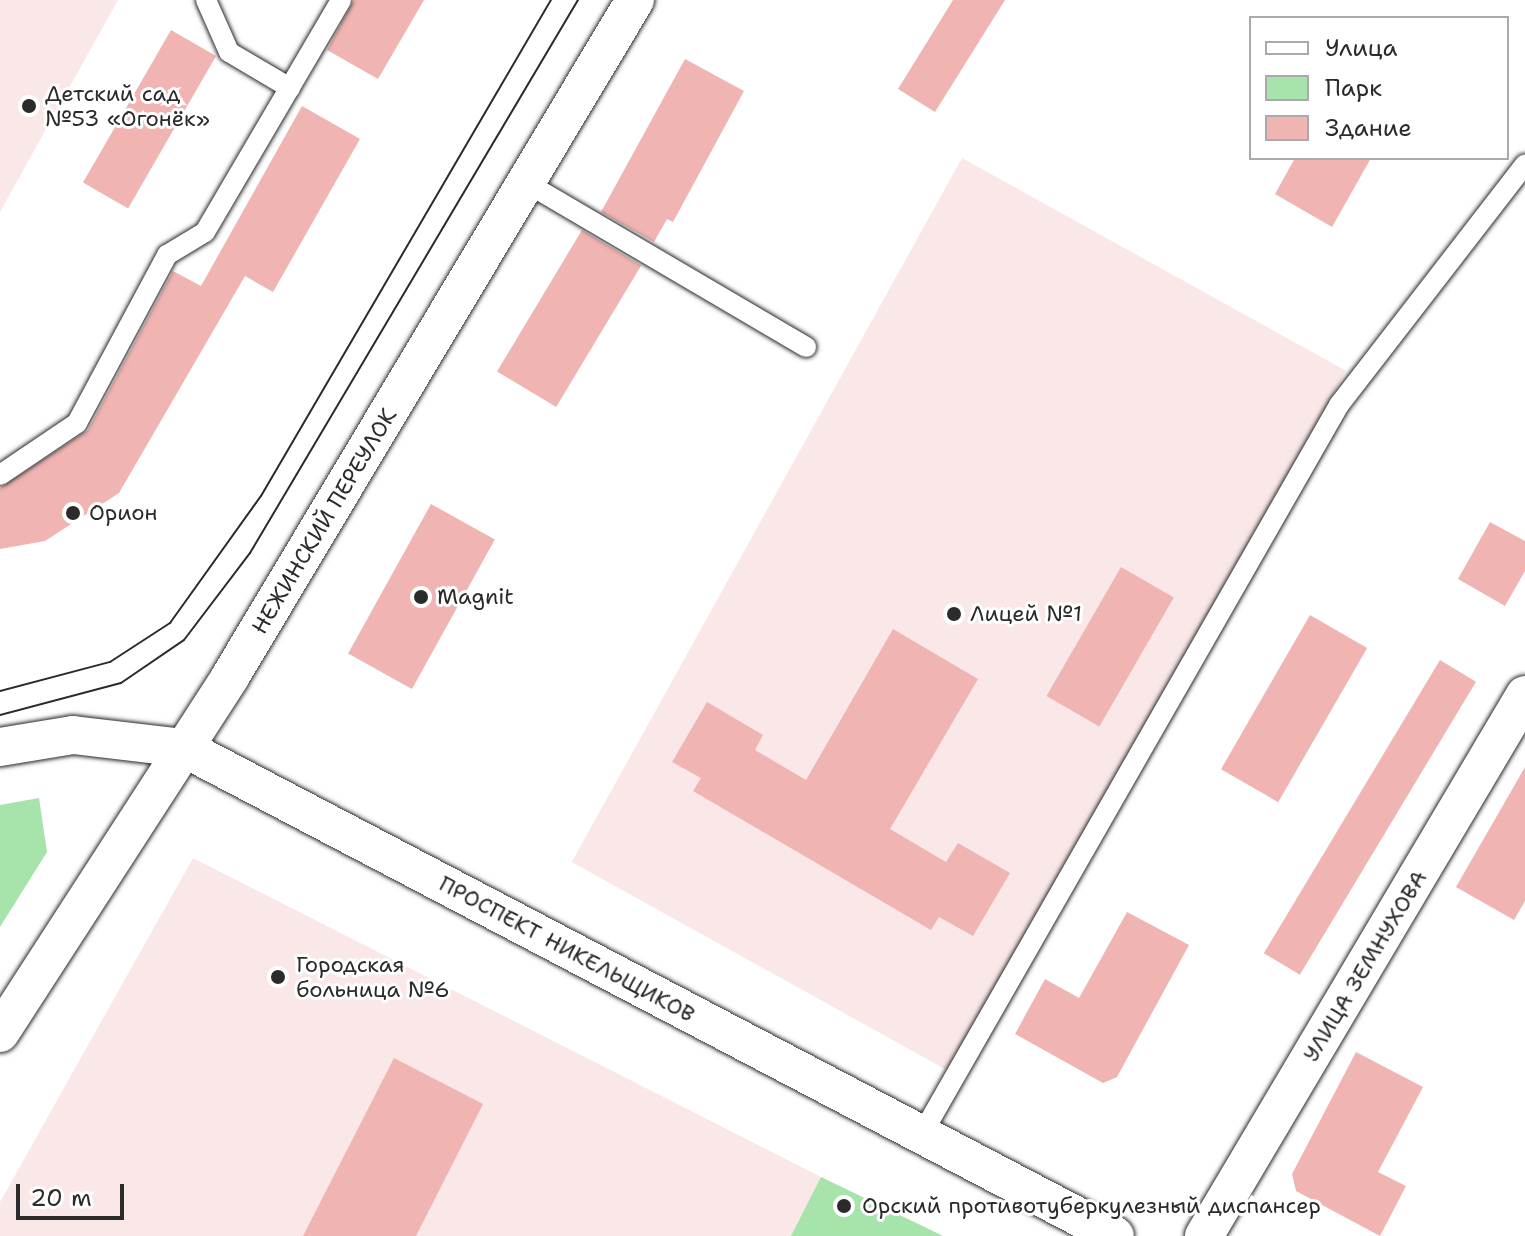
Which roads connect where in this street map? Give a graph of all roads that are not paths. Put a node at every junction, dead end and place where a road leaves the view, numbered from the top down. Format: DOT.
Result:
graph roads {
  1 [pos="206,0"];
  2 [pos="341,0"];
  3 [pos="635,0"];
  4 [pos="290,88"];
  5 [pos="1525,164"];
  6 [pos="525,182"];
  7 [pos="806,347"];
  8 [pos="0,475"];
  9 [pos="1525,695"];
  10 [pos="0,747"];
  11 [pos="184,748"];
  12 [pos="0,1033"];
  13 [pos="922,1134"];
  14 [pos="1115,1236"];
  15 [pos="1204,1236"];
  1 -- 4 [label="lane"];
  2 -- 4 [label="lane"];
  3 -- 6 [label="street, НЕЖИНСКИЙ ПЕРЕУЛОК"];
  4 -- 8 [label="lane"];
  5 -- 13 [label="lane"];
  6 -- 7 [label="lane"];
  6 -- 11 [label="street, НЕЖИНСКИЙ ПЕРЕУЛОК"];
  9 -- 15 [label="street, УЛИЦА ЗЕМНУХОВА"];
  10 -- 11 [label="street, ПРОСПЕКТ НИКЕЛЬЩИКОВ"];
  11 -- 12 [label="street, НЕЖИНСКИЙ ПЕРЕУЛОК"];
  11 -- 13 [label="street, ПРОСПЕКТ НИКЕЛЬЩИКОВ"];
  13 -- 14 [label="street, ПРОСПЕКТ НИКЕЛЬЩИКОВ"];
}
